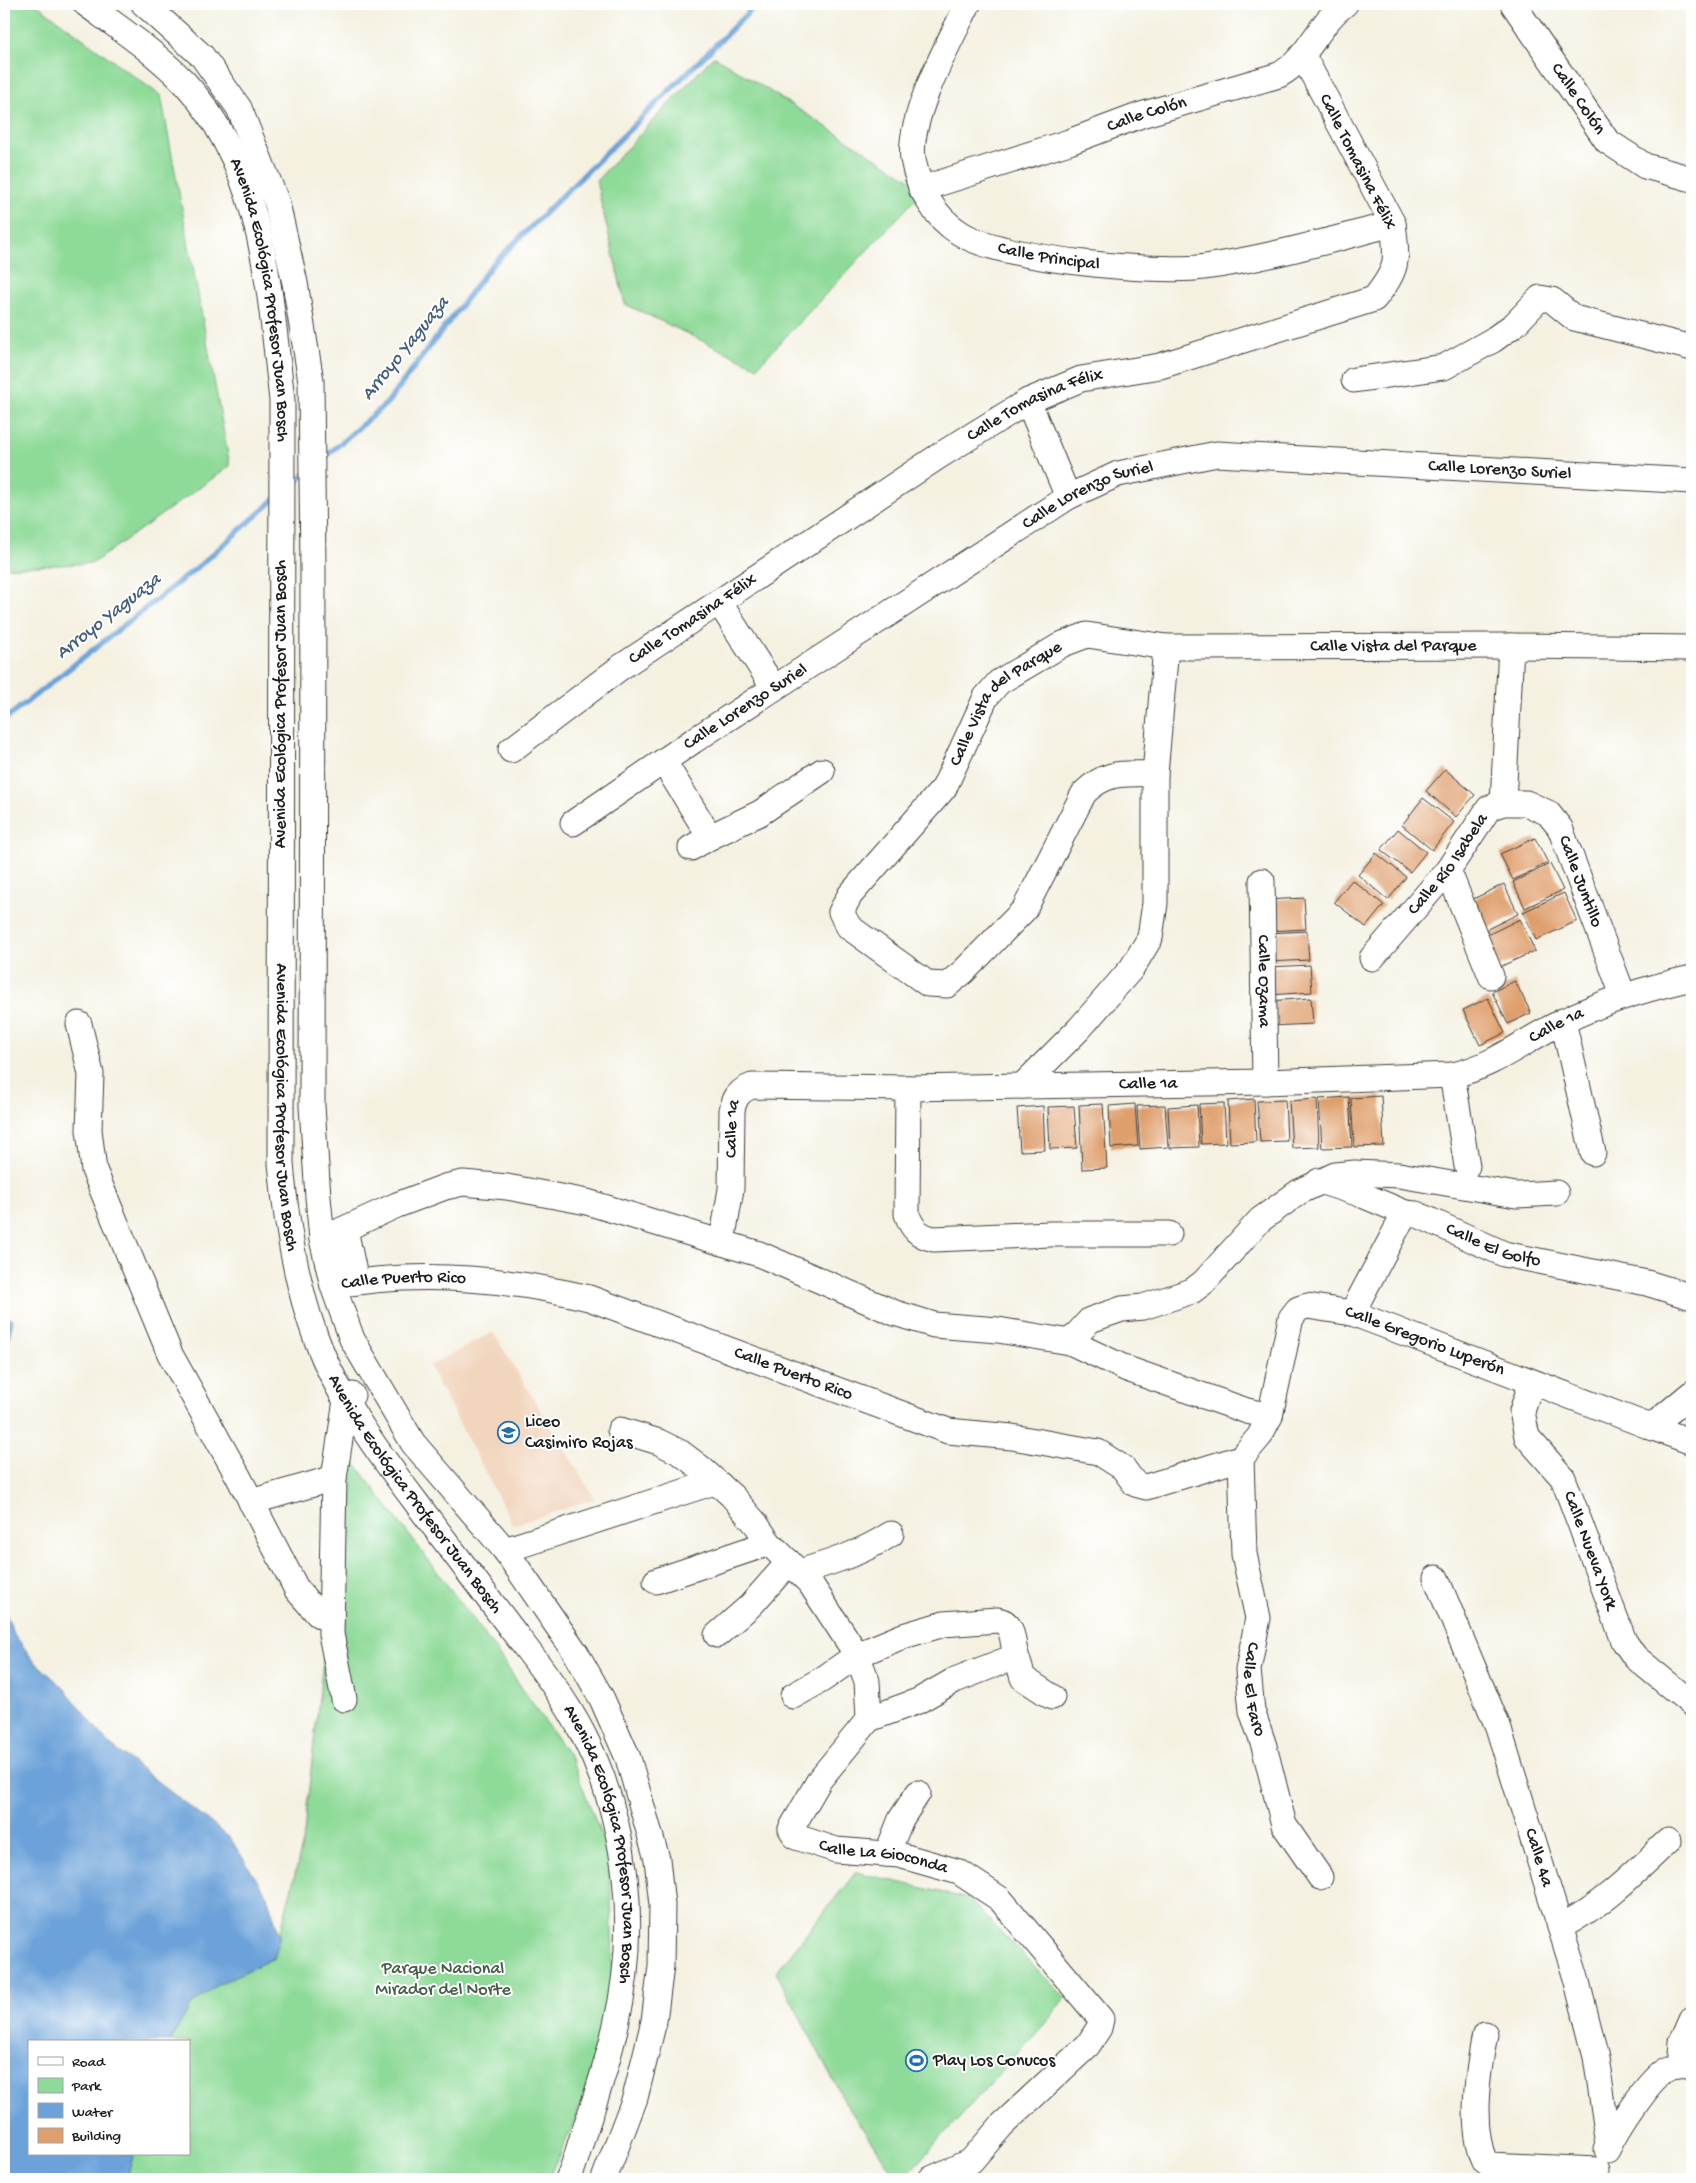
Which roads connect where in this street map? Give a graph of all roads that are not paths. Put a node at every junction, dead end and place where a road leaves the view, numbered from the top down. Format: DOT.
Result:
graph roads {
  1 [pos="86,4"];
  2 [pos="968,4"];
  3 [pos="1345,4"];
  4 [pos="1513,4"];
  5 [pos="152,6"];
  6 [pos="134,40"];
  7 [pos="1303,56"];
  8 [pos="1692,179"];
  9 [pos="921,189"];
  10 [pos="1393,224"];
  11 [pos="1692,348"];
  12 [pos="1354,380"];
  13 [pos="1028,401"];
  14 [pos="1692,481"];
  15 [pos="1068,497"];
  16 [pos="719,602"];
  17 [pos="1510,646"];
  18 [pos="1166,647"];
  19 [pos="1692,648"];
  20 [pos="774,688"];
  21 [pos="280,695"];
  22 [pos="313,696"];
  23 [pos="511,750"];
  24 [pos="664,762"];
  25 [pos="822,771"];
  26 [pos="1155,774"];
  27 [pos="1503,803"];
  28 [pos="573,823"];
  29 [pos="1448,870"];
  30 [pos="1262,880"];
  31 [pos="1372,958"];
  32 [pos="1491,976"];
  33 [pos="1692,978"];
  34 [pos="1623,996"];
  35 [pos="1563,1021"];
  36 [pos="79,1024"];
  37 [pos="1452,1075"];
  38 [pos="1265,1082"];
  39 [pos="1022,1086"];
  40 [pos="908,1088"];
  41 [pos="1593,1153"];
  42 [pos="1467,1166"];
  43 [pos="1319,1181"];
  44 [pos="1556,1193"];
  45 [pos="1405,1213"];
  46 [pos="345,1228"];
  47 [pos="1168,1234"];
  48 [pos="322,1239"];
  49 [pos="722,1242"];
  50 [pos="344,1284"];
  51 [pos="1692,1297"];
  52 [pos="1352,1313"];
  53 [pos="1070,1342"];
  54 [pos="371,1376"];
  55 [pos="1532,1382"];
  56 [pos="1692,1393"];
  57 [pos="346,1400"];
  58 [pos="1270,1416"];
  59 [pos="1651,1427"];
  60 [pos="620,1430"];
  61 [pos="1692,1442"];
  62 [pos="1241,1458"];
  63 [pos="334,1478"];
  64 [pos="720,1485"];
  65 [pos="251,1502"];
  66 [pos="891,1534"];
  67 [pos="769,1543"];
  68 [pos="505,1550"];
  69 [pos="794,1567"];
  70 [pos="1436,1578"];
  71 [pos="656,1581"];
  72 [pos="331,1620"];
  73 [pos="717,1635"];
  74 [pos="1015,1652"];
  75 [pos="856,1655"];
  76 [pos="793,1696"];
  77 [pos="1052,1697"];
  78 [pos="344,1699"];
  79 [pos="1692,1704"];
  80 [pos="869,1719"];
  81 [pos="918,1793"];
  82 [pos="1668,1841"];
  83 [pos="887,1854"];
  84 [pos="1320,1877"];
  85 [pos="1560,1928"];
  86 [pos="1692,2019"];
  87 [pos="1485,2034"];
  88 [pos="1686,2066"];
  89 [pos="1609,2145"];
  90 [pos="1597,2174"];
  91 [pos="568,2179"];
  92 [pos="604,2179"];
  93 [pos="931,2179"];
  1 -- 6 [label="street, Avenida Ecológica Profesor Juan Bosch"];
  2 -- 9 [label="street, Calle Principal"];
  3 -- 7 [label="street, Calle Colón"];
  4 -- 8 [label="street, Calle Colón"];
  5 -- 6 [label="street"];
  5 -- 22 [label="street, Avenida Ecológica Profesor Juan Bosch"];
  6 -- 21 [label="street, Avenida Ecológica Profesor Juan Bosch"];
  7 -- 9 [label="street, Calle Colón"];
  7 -- 10 [label="street, Calle Tomasina Félix"];
  9 -- 10 [label="street, Calle Principal"];
  10 -- 13 [label="street, Calle Tomasina Félix"];
  11 -- 12 [label="street"];
  13 -- 15 [label="street"];
  13 -- 16 [label="street, Calle Tomasina Félix"];
  14 -- 15 [label="street, Calle Lorenzo Suriel"];
  15 -- 20 [label="street, Calle Lorenzo Suriel"];
  16 -- 20 [label="street"];
  16 -- 23 [label="street, Calle Tomasina Félix"];
  17 -- 18 [label="street, Calle Vista del Parque"];
  17 -- 19 [label="street, Calle Vista del Parque"];
  17 -- 27 [label="street, Calle Río Isabela"];
  18 -- 26 [label="street"];
  18 -- 26 [label="street, Calle Vista del Parque"];
  20 -- 24 [label="street, Calle Lorenzo Suriel"];
  21 -- 22 [label="street"];
  21 -- 57 [label="street, Avenida Ecológica Profesor Juan Bosch"];
  22 -- 48 [label="street, Avenida Ecológica Profesor Juan Bosch"];
  24 -- 25 [label="street"];
  24 -- 28 [label="street, Calle Lorenzo Suriel"];
  26 -- 39 [label="street"];
  27 -- 29 [label="street, Calle Río Isabela"];
  27 -- 34 [label="street, Calle Juntillo"];
  29 -- 31 [label="street, Calle Río Isabela"];
  29 -- 32 [label="street"];
  30 -- 38 [label="street, Calle Ozama"];
  33 -- 34 [label="street, Calle 1a"];
  34 -- 35 [label="street, Calle 1a"];
  35 -- 37 [label="street, Calle 1a"];
  35 -- 41 [label="street"];
  36 -- 65 [label="street"];
  37 -- 38 [label="street, Calle 1a"];
  37 -- 42 [label="street"];
  38 -- 39 [label="street, Calle 1a"];
  39 -- 40 [label="street, Calle 1a"];
  40 -- 47 [label="street"];
  40 -- 49 [label="street, Calle 1a"];
  43 -- 44 [label="street"];
  43 -- 45 [label="street, Calle El Golfo"];
  43 -- 53 [label="street"];
  45 -- 51 [label="street, Calle El Golfo"];
  45 -- 52 [label="street"];
  46 -- 48 [label="street"];
  46 -- 49 [label="street"];
  46 -- 50 [label="street"];
  48 -- 50 [label="street, Avenida Ecológica Profesor Juan Bosch"];
  49 -- 53 [label="street"];
  50 -- 54 [label="street, Avenida Ecológica Profesor Juan Bosch"];
  50 -- 62 [label="street, Calle Puerto Rico"];
  52 -- 55 [label="street, Calle Gregorio Luperón"];
  52 -- 58 [label="street, Calle Gregorio Luperón"];
  53 -- 58 [label="street"];
  54 -- 57 [label="street"];
  54 -- 68 [label="street, Avenida Ecológica Profesor Juan Bosch"];
  55 -- 59 [label="street, Calle Gregorio Luperón"];
  55 -- 79 [label="street, Calle Nueva York"];
  56 -- 59 [label="street"];
  57 -- 63 [label="street"];
  57 -- 91 [label="street, Avenida Ecológica Profesor Juan Bosch"];
  58 -- 62 [label="street, Calle Gregorio Luperón"];
  59 -- 61 [label="street, Calle Gregorio Luperón"];
  60 -- 64 [label="street"];
  62 -- 84 [label="street, Calle El Faro"];
  63 -- 65 [label="street"];
  63 -- 72 [label="street"];
  64 -- 67 [label="street"];
  64 -- 68 [label="street"];
  65 -- 72 [label="street"];
  66 -- 69 [label="street"];
  67 -- 69 [label="street"];
  67 -- 71 [label="street"];
  68 -- 92 [label="street, Avenida Ecológica Profesor Juan Bosch"];
  69 -- 73 [label="street"];
  69 -- 75 [label="street"];
  70 -- 85 [label="street, Calle 4a"];
  72 -- 78 [label="street"];
  74 -- 75 [label="street"];
  74 -- 77 [label="street"];
  74 -- 80 [label="street"];
  75 -- 76 [label="street"];
  75 -- 80 [label="street"];
  80 -- 83 [label="street, Calle La Gioconda"];
  81 -- 83 [label="street"];
  82 -- 85 [label="street"];
  83 -- 93 [label="street, Calle La Gioconda"];
  85 -- 89 [label="street, Calle 4a"];
  86 -- 88 [label="street"];
  87 -- 90 [label="street"];
  88 -- 89 [label="street"];
  89 -- 90 [label="street"];
}
